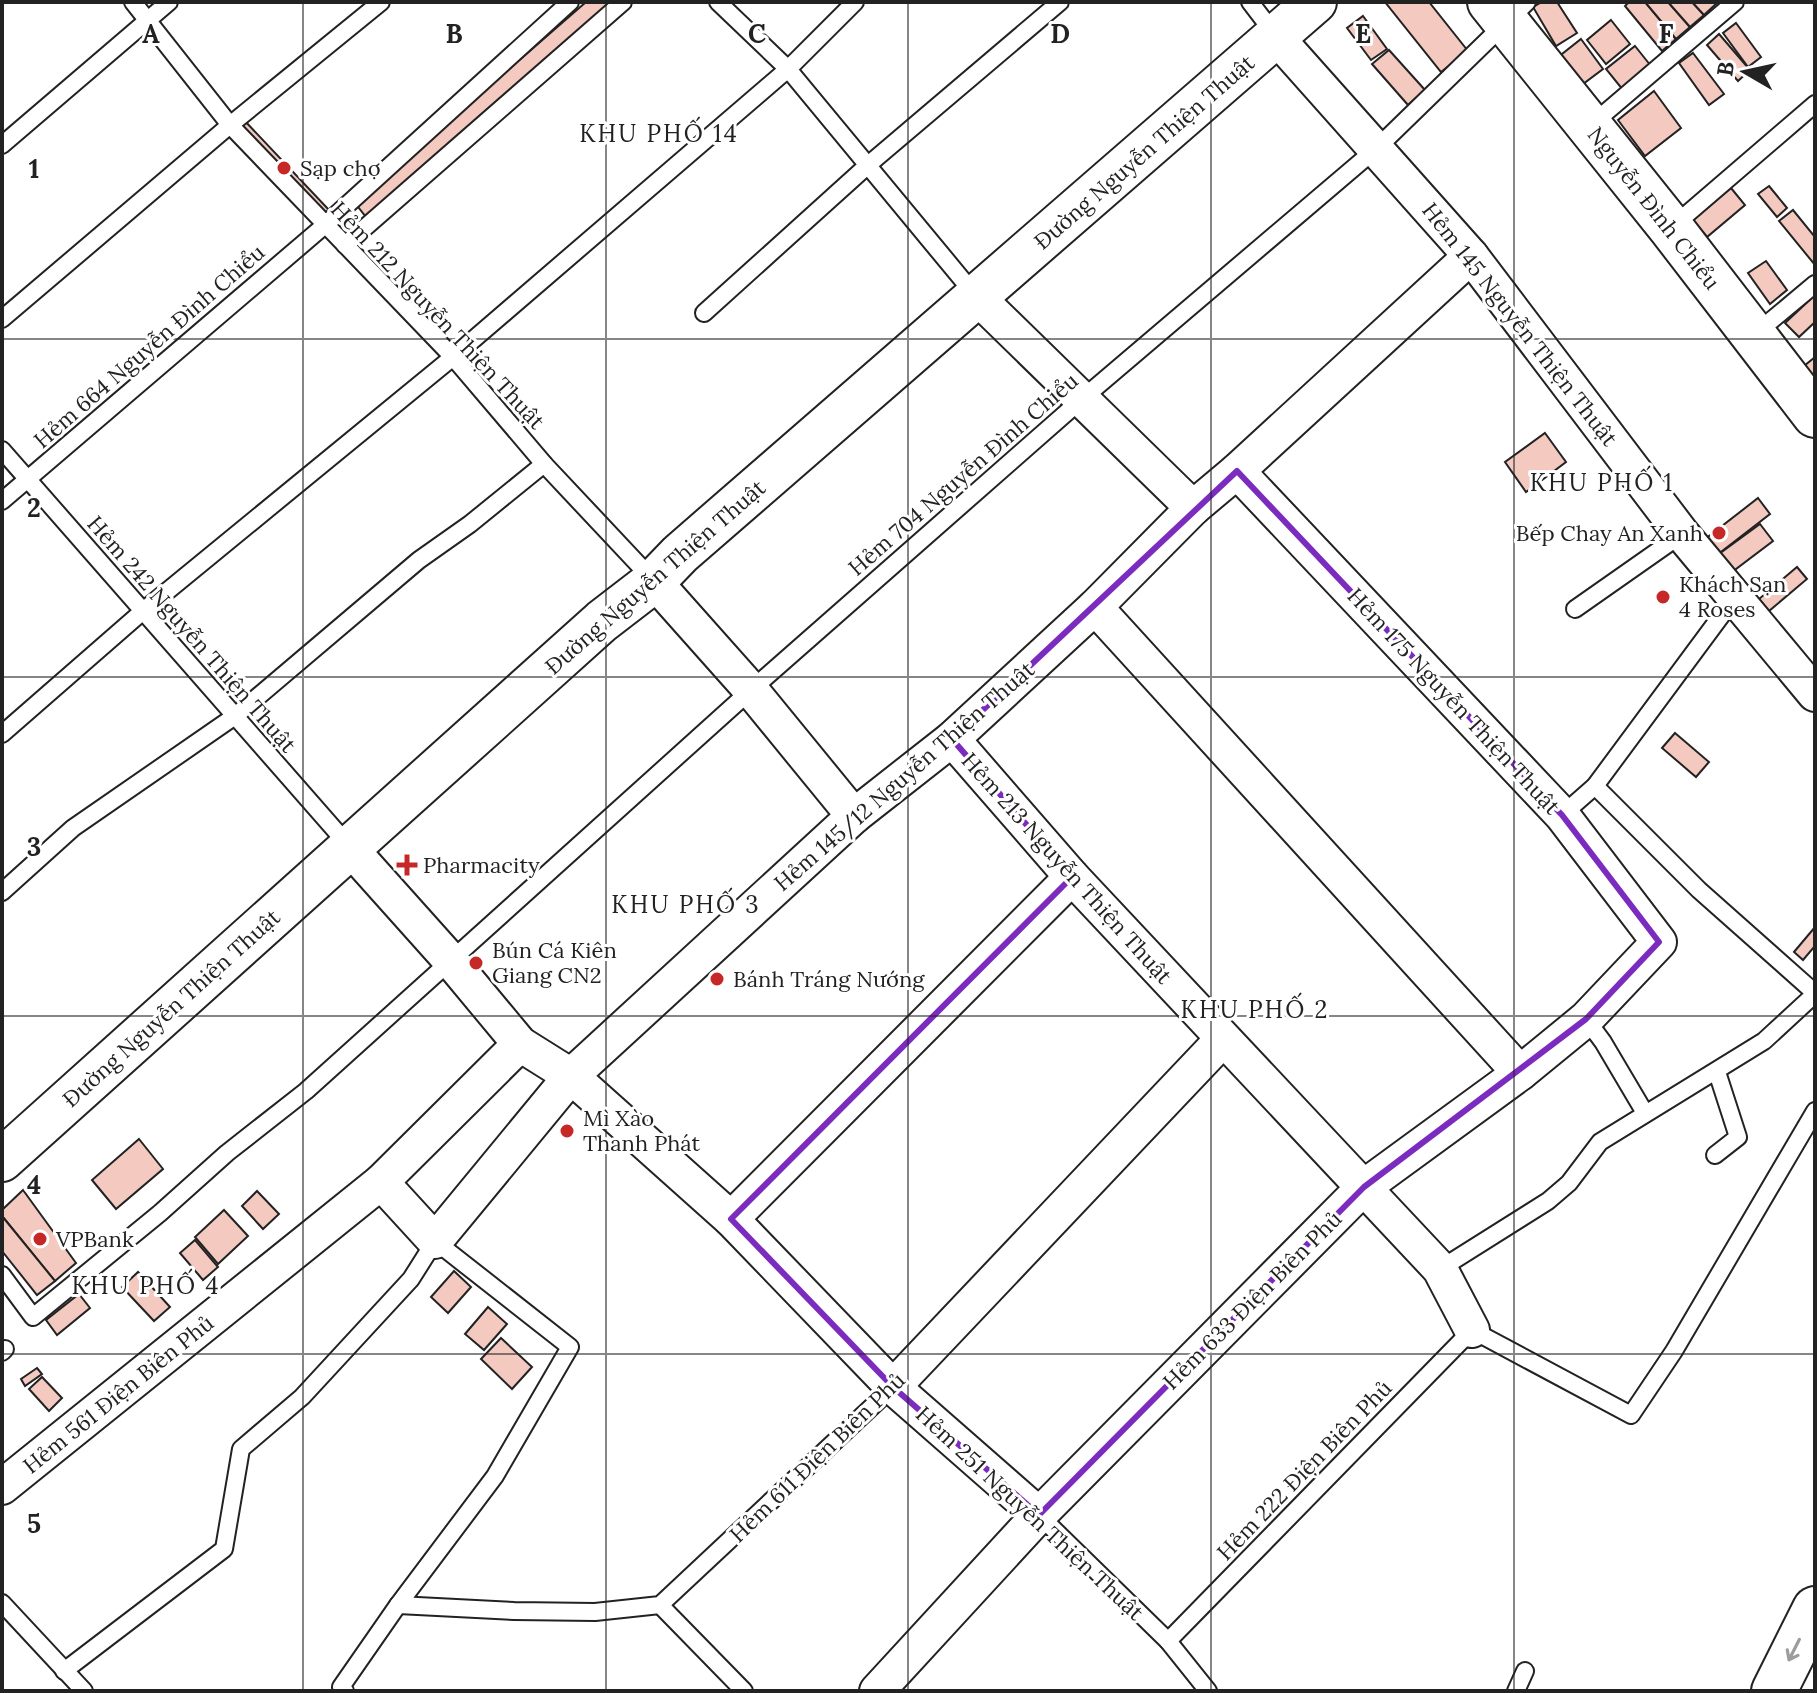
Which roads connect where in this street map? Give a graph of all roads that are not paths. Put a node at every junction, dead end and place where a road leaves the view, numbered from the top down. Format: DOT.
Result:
graph roads {
  1 [pos="133,2"];
  2 [pos="169,2"];
  3 [pos="381,2"];
  4 [pos="570,2"];
  5 [pos="623,2"];
  6 [pos="718,2"];
  7 [pos="855,2"];
  8 [pos="1060,2"];
  9 [pos="1250,2"];
  10 [pos="1315,2"];
  11 [pos="1735,2"];
  12 [pos="1507,9"];
  13 [pos="148,21"];
  14 [pos="1276,37"];
  15 [pos="788,69"];
  16 [pos="1815,104"];
  17 [pos="230,125"];
  18 [pos="1589,126"];
  19 [pos="2,145"];
  20 [pos="1377,148"];
  21 [pos="868,165"];
  22 [pos="325,225"];
  23 [pos="1671,228"];
  24 [pos="345,245"];
  25 [pos="1471,256"];
  26 [pos="1815,284"];
  27 [pos="977,297"];
  28 [pos="704,313"];
  29 [pos="2,319"];
  30 [pos="1754,335"];
  31 [pos="453,357"];
  32 [pos="1082,399"];
  33 [pos="1815,415"];
  34 [pos="2,450"];
  35 [pos="544,464"];
  36 [pos="1237,471"];
  37 [pos="27,479"];
  38 [pos="2,501"];
  39 [pos="1193,508"];
  40 [pos="1682,534"];
  41 [pos="654,581"];
  42 [pos="1735,597"];
  43 [pos="1095,607"];
  44 [pos="1575,609"];
  45 [pos="143,611"];
  46 [pos="751,690"];
  47 [pos="1815,694"];
  48 [pos="235,716"];
  49 [pos="2,734"];
  50 [pos="952,739"];
  51 [pos="1595,786"];
  52 [pos="1562,815"];
  53 [pos="854,816"];
  54 [pos="349,847"];
  55 [pos="1072,877"];
  56 [pos="2,892"];
  57 [pos="1659,942"];
  58 [pos="451,961"];
  59 [pos="1815,993"];
  60 [pos="1586,1019"];
  61 [pos="1223,1039"];
  62 [pos="520,1044"];
  63 [pos="1717,1072"];
  64 [pos="1520,1073"];
  65 [pos="571,1076"];
  66 [pos="1815,1111"];
  67 [pos="1645,1113"];
  68 [pos="1715,1155"];
  69 [pos="2,1160"];
  70 [pos="381,1182"];
  71 [pos="1364,1187"];
  72 [pos="731,1219"];
  73 [pos="435,1241"];
  74 [pos="1440,1269"];
  75 [pos="2,1275"];
  76 [pos="1472,1330"];
  77 [pos="893,1387"];
  78 [pos="2,1487"];
  79 [pos="1039,1515"];
  80 [pos="2,1603"];
  81 [pos="398,1605"];
  82 [pos="660,1605"];
  83 [pos="1815,1609"];
  84 [pos="1168,1641"];
  85 [pos="64,1671"];
  86 [pos="1525,1671"];
  87 [pos="84,1691"];
  88 [pos="345,1691"];
  89 [pos="744,1691"];
  90 [pos="877,1691"];
  91 [pos="1208,1691"];
  92 [pos="1516,1691"];
  93 [pos="1774,1691"];
  1 -- 13 [label="lane, Hẻm 212 Nguyễn Thiện Thuật"];
  2 -- 13 [label="lane"];
  3 -- 17 [label="lane"];
  4 -- 22 [label="lane, Hẻm 664 Nguyễn Ðình Chiểu"];
  5 -- 24 [label="lane"];
  6 -- 15 [label="lane"];
  7 -- 15 [label="lane"];
  8 -- 21 [label="lane"];
  9 -- 14 [label="lane"];
  10 -- 14 [label="street, Đường Nguyễn Thiện Thuật"];
  11 -- 18 [label="lane"];
  12 -- 18 [label="main road, Nguyễn Đình Chiểu"];
  12 -- 20 [label="lane, Hẻm 704 Nguyễn Đình Chiểu"];
  13 -- 17 [label="lane, Hẻm 212 Nguyễn Thiện Thuật"];
  13 -- 19 [label="lane"];
  14 -- 20 [label="street, Hẻm 145 Nguyễn Thiện Thuật"];
  14 -- 27 [label="street, Đường Nguyễn Thiện Thuật"];
  15 -- 21 [label="lane"];
  15 -- 31 [label="lane"];
  16 -- 23 [label="lane"];
  17 -- 22 [label="lane, Hẻm 212 Nguyễn Thiện Thuật"];
  17 -- 29 [label="lane"];
  18 -- 23 [label="main road, Nguyễn Đình Chiểu"];
  20 -- 25 [label="street, Hẻm 145 Nguyễn Thiện Thuật"];
  20 -- 32 [label="lane, Hẻm 704 Nguyễn Đình Chiểu"];
  21 -- 27 [label="lane"];
  21 -- 28 [label="lane"];
  22 -- 24 [label="lane, Hẻm 212 Nguyễn Thiện Thuật"];
  22 -- 37 [label="lane, Hẻm 664 Nguyễn Ðình Chiểu"];
  23 -- 30 [label="main road, Nguyễn Đình Chiểu"];
  24 -- 31 [label="lane, Hẻm 212 Nguyễn Thiện Thuật"];
  25 -- 36 [label="street, Hẻm 145/12 Nguyễn Thiện Thuật"];
  25 -- 40 [label="street, Hẻm 145 Nguyễn Thiện Thuật"];
  26 -- 30 [label="lane"];
  27 -- 32 [label="street"];
  27 -- 41 [label="street, Đường Nguyễn Thiện Thuật"];
  30 -- 33 [label="main road, Nguyễn Đình Chiểu"];
  31 -- 35 [label="lane, Hẻm 212 Nguyễn Thiện Thuật"];
  31 -- 45 [label="lane"];
  32 -- 39 [label="street"];
  32 -- 46 [label="lane, Hẻm 704 Nguyễn Đình Chiểu"];
  34 -- 37 [label="lane, Hẻm 242 Nguyễn Thiện Thuật"];
  35 -- 41 [label="lane, Hẻm 212 Nguyễn Thiện Thuật"];
  35 -- 48 [label="lane"];
  36 -- 39 [label="street, Hẻm 145/12 Nguyễn Thiện Thuật"];
  36 -- 52 [label="street, Hẻm 175 Nguyễn Thiện Thuật"];
  37 -- 38 [label="lane, Hẻm 664 Nguyễn Ðình Chiểu"];
  37 -- 45 [label="lane, Hẻm 242 Nguyễn Thiện Thuật"];
  39 -- 43 [label="street, Hẻm 145/12 Nguyễn Thiện Thuật"];
  40 -- 42 [label="street, Hẻm 145 Nguyễn Thiện Thuật"];
  40 -- 44 [label="lane"];
  41 -- 46 [label="street"];
  41 -- 54 [label="street, Đường Nguyễn Thiện Thuật"];
  42 -- 47 [label="street, Hẻm 145 Nguyễn Thiện Thuật"];
  42 -- 51 [label="lane"];
  43 -- 50 [label="street, Hẻm 145/12 Nguyễn Thiện Thuật"];
  43 -- 64 [label="street"];
  45 -- 48 [label="lane, Hẻm 242 Nguyễn Thiện Thuật"];
  45 -- 49 [label="lane"];
  46 -- 53 [label="street"];
  46 -- 58 [label="lane, Hẻm 704 Nguyễn Đình Chiểu"];
  48 -- 54 [label="lane, Hẻm 242 Nguyễn Thiện Thuật"];
  48 -- 56 [label="lane"];
  50 -- 53 [label="street, Hẻm 145/12 Nguyễn Thiện Thuật"];
  50 -- 55 [label="street, Hẻm 213 Nguyễn Thiện Thuật"];
  51 -- 52 [label="lane"];
  51 -- 59 [label="lane"];
  52 -- 57 [label="street, Hẻm 175 Nguyễn Thiện Thuật"];
  53 -- 65 [label="street, Hẻm 145/12 Nguyễn Thiện Thuật"];
  54 -- 58 [label="street, Hẻm 251 Nguyễn Thiện Thuật"];
  54 -- 69 [label="street, Đường Nguyễn Thiện Thuật"];
  55 -- 61 [label="street, Hẻm 213 Nguyễn Thiện Thuật"];
  55 -- 72 [label="street"];
  57 -- 60 [label="street, Hẻm 633 Ðiện Biên Phủ"];
  58 -- 62 [label="street, Hẻm 251 Nguyễn Thiện Thuật"];
  58 -- 75 [label="lane, Hẻm 704 Nguyễn Đình Chiểu"];
  59 -- 63 [label="lane"];
  60 -- 64 [label="street, Hẻm 633 Ðiện Biên Phủ"];
  60 -- 67 [label="lane"];
  61 -- 71 [label="street, Hẻm 213 Nguyễn Thiện Thuật"];
  61 -- 77 [label="street, Hẻm 611 Ðiện Biên Phủ"];
  62 -- 65 [label="street, Hẻm 251 Nguyễn Thiện Thuật"];
  62 -- 70 [label="street, Hẻm 561 Ðiện Biên Phủ"];
  63 -- 67 [label="lane"];
  63 -- 68 [label="lane"];
  64 -- 71 [label="street, Hẻm 633 Ðiện Biên Phủ"];
  65 -- 72 [label="street, Hẻm 251 Nguyễn Thiện Thuật"];
  65 -- 73 [label="street, Hẻm 145/12 Nguyễn Thiện Thuật"];
  66 -- 76 [label="lane"];
  67 -- 74 [label="lane"];
  70 -- 73 [label="street"];
  70 -- 78 [label="street, Hẻm 561 Ðiện Biên Phủ"];
  71 -- 74 [label="street, Hẻm 213 Nguyễn Thiện Thuật"];
  71 -- 79 [label="street, Hẻm 633 Ðiện Biên Phủ"];
  72 -- 77 [label="street, Hẻm 251 Nguyễn Thiện Thuật"];
  73 -- 81 [label="lane"];
  73 -- 85 [label="lane, Hẻm 145/12 Nguyễn Thiện Thuật"];
  74 -- 76 [label="street, Hẻm 213 Nguyễn Thiện Thuật"];
  76 -- 84 [label="lane, Hẻm 222 Ðiện Biên Phủ"];
  77 -- 79 [label="street, Hẻm 251 Nguyễn Thiện Thuật"];
  77 -- 82 [label="lane, Hẻm 611 Ðiện Biên Phủ"];
  79 -- 84 [label="lane, Hẻm 251 Nguyễn Thiện Thuật"];
  79 -- 90 [label="street, Hẻm 633 Ðiện Biên Phủ"];
  80 -- 85 [label="lane"];
  81 -- 82 [label="lane"];
  81 -- 88 [label="lane"];
  82 -- 89 [label="lane"];
  83 -- 93 [label="main road, one-way"];
  84 -- 91 [label="lane, Hẻm 251 Nguyễn Thiện Thuật"];
  85 -- 87 [label="lane"];
  86 -- 92 [label="lane"];
}
